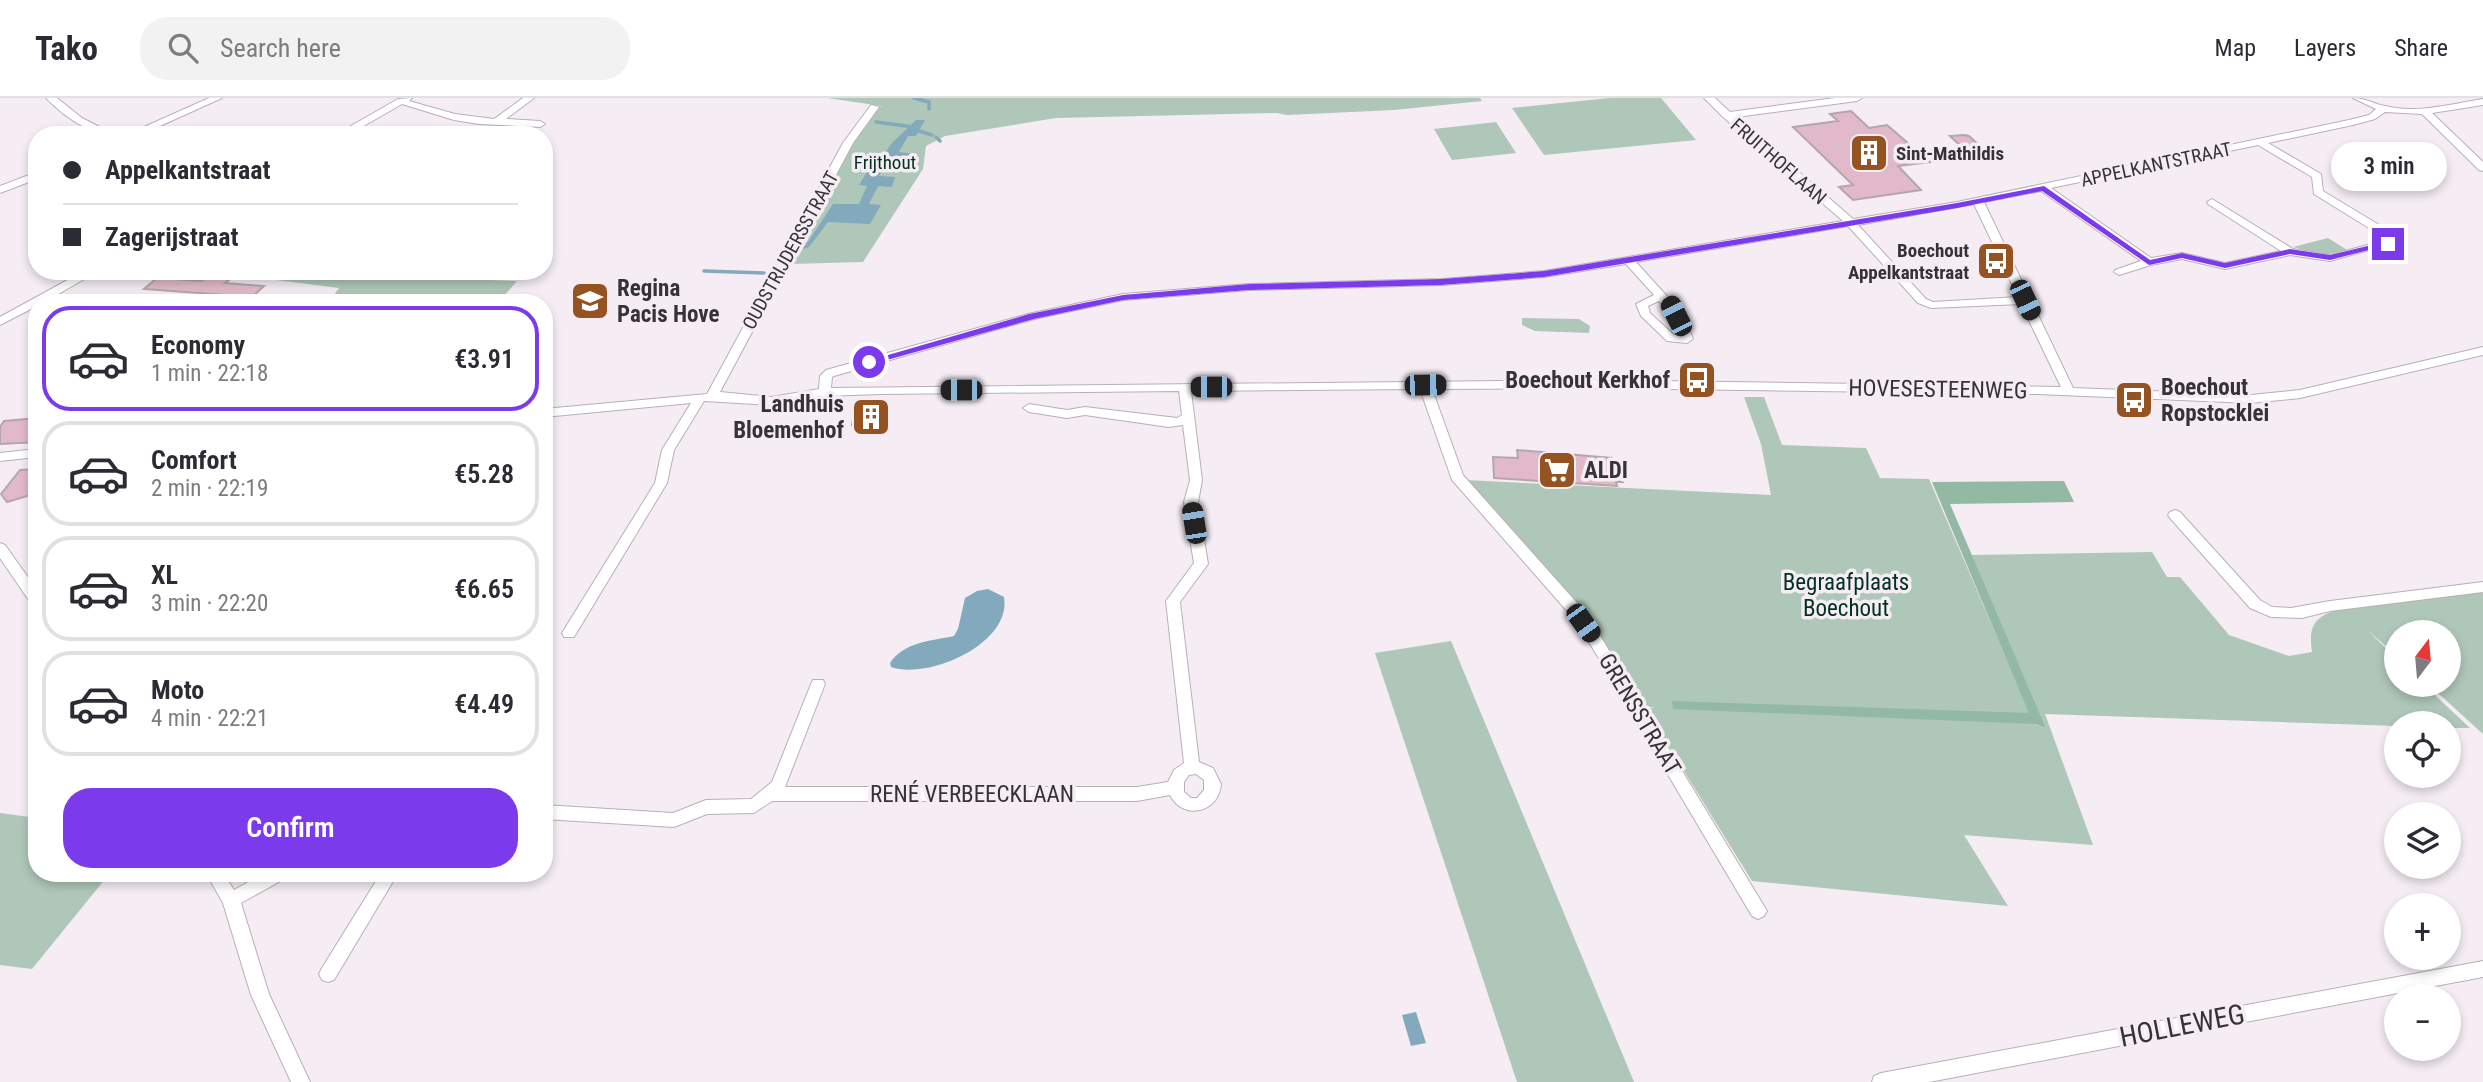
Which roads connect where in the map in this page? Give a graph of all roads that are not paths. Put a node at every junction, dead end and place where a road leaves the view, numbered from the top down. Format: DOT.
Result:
graph roads {
  1 [pos="217,98"];
  2 [pos="529,98"];
  3 [pos="1709,98"];
  4 [pos="1851,98"];
  5 [pos="2358,98"];
  6 [pos="58,99"];
  7 [pos="404,100"];
  8 [pos="2483,102"];
  9 [pos="874,107"];
  10 [pos="2383,109"];
  11 [pos="2425,111"];
  12 [pos="1726,115"];
  13 [pos="496,122"];
  14 [pos="540,124"];
  15 [pos="91,126"];
  16 [pos="152,126"];
  17 [pos="356,126"];
  18 [pos="2259,142"];
  19 [pos="2483,167"];
  20 [pos="28,179"];
  21 [pos="2044,188"];
  22 [pos="0,190"];
  23 [pos="1978,201"];
  24 [pos="2212,202"];
  25 [pos="1851,223"];
  26 [pos="2290,252"];
  27 [pos="1629,260"];
  28 [pos="2149,262"];
  29 [pos="2119,272"];
  30 [pos="77,280"];
  31 [pos="51,294"];
  32 [pos="1659,296"];
  33 [pos="2025,300"];
  34 [pos="28,307"];
  35 [pos="0,322"];
  36 [pos="2483,351"];
  37 [pos="1425,385"];
  38 [pos="1185,388"];
  39 [pos="2069,392"];
  40 [pos="821,393"];
  41 [pos="706,397"];
  42 [pos="1029,408"];
  43 [pos="553,412"];
  44 [pos="1189,416"];
  45 [pos="28,454"];
  46 [pos="6,457"];
  47 [pos="0,470"];
  48 [pos="2175,515"];
  49 [pos="0,548"];
  50 [pos="2483,587"];
  51 [pos="28,588"];
  52 [pos="569,633"];
  53 [pos="818,684"];
  54 [pos="1192,769"];
  55 [pos="1174,789"];
  56 [pos="770,794"];
  57 [pos="553,813"];
  58 [pos="220,882"];
  59 [pos="264,882"];
  60 [pos="384,882"];
  61 [pos="231,900"];
  62 [pos="1759,911"];
  63 [pos="2483,969"];
  64 [pos="328,974"];
  65 [pos="301,1082"];
  66 [pos="1881,1082"];
  1 -- 16 [label="street"];
  2 -- 13 [label="street"];
  3 -- 12 [label="street, FRUITHOFLAAN"];
  4 -- 12 [label="street"];
  5 -- 10 [label="street"];
  6 -- 15 [label="street"];
  7 -- 13 [label="street"];
  7 -- 17 [label="street"];
  8 -- 11 [label="street"];
  9 -- 41 [label="street, OUDSTRIJDERSSTRAAT"];
  10 -- 11 [label="street"];
  10 -- 18 [label="street, APPELKANTSTRAAT"];
  11 -- 19 [label="street"];
  12 -- 25 [label="street, FRUITHOFLAAN"];
  13 -- 14 [label="street"];
  18 -- 21 [label="street, APPELKANTSTRAAT"];
  18 -- 26 [label="street"];
  20 -- 22 [label="street"];
  21 -- 23 [label="street, APPELKANTSTRAAT"];
  21 -- 28 [label="street"];
  23 -- 25 [label="street, APPELKANTSTRAAT"];
  23 -- 33 [label="street"];
  24 -- 26 [label="street"];
  25 -- 27 [label="street, APPELKANTSTRAAT"];
  25 -- 33 [label="street, FRUITHOFLAAN"];
  26 -- 28 [label="street"];
  27 -- 32 [label="street"];
  27 -- 40 [label="street, APPELKANTSTRAAT"];
  28 -- 29 [label="street"];
  30 -- 31 [label="street"];
  33 -- 39 [label="street"];
  34 -- 35 [label="street"];
  36 -- 39 [label="street, HOVESESTEENWEG"];
  37 -- 38 [label="street, HOVESESTEENWEG"];
  37 -- 39 [label="street, HOVESESTEENWEG"];
  37 -- 62 [label="street, GRENSSTRAAT"];
  38 -- 40 [label="street, HOVESESTEENWEG"];
  38 -- 44 [label="street"];
  40 -- 41 [label="street, HOVESESTEENWEG"];
  41 -- 43 [label="street, HOVESESTEENWEG"];
  41 -- 52 [label="street, OUDSTRIJDERSSTRAAT"];
  42 -- 44 [label="street"];
  44 -- 54 [label="street"];
  45 -- 46 [label="street"];
  46 -- 47 [label="street"];
  48 -- 50 [label="street"];
  49 -- 51 [label="street"];
  53 -- 56 [label="street"];
  54 -- 55 [label="street"];
  54 -- 55 [label="street"];
  55 -- 56 [label="street, RENÉ VERBEECKLAAN"];
  56 -- 57 [label="street, RENÉ VERBEECKLAAN"];
  58 -- 61 [label="street"];
  59 -- 61 [label="street"];
  60 -- 64 [label="street"];
  61 -- 65 [label="street"];
  63 -- 66 [label="street, HOLLEWEG"];
}
